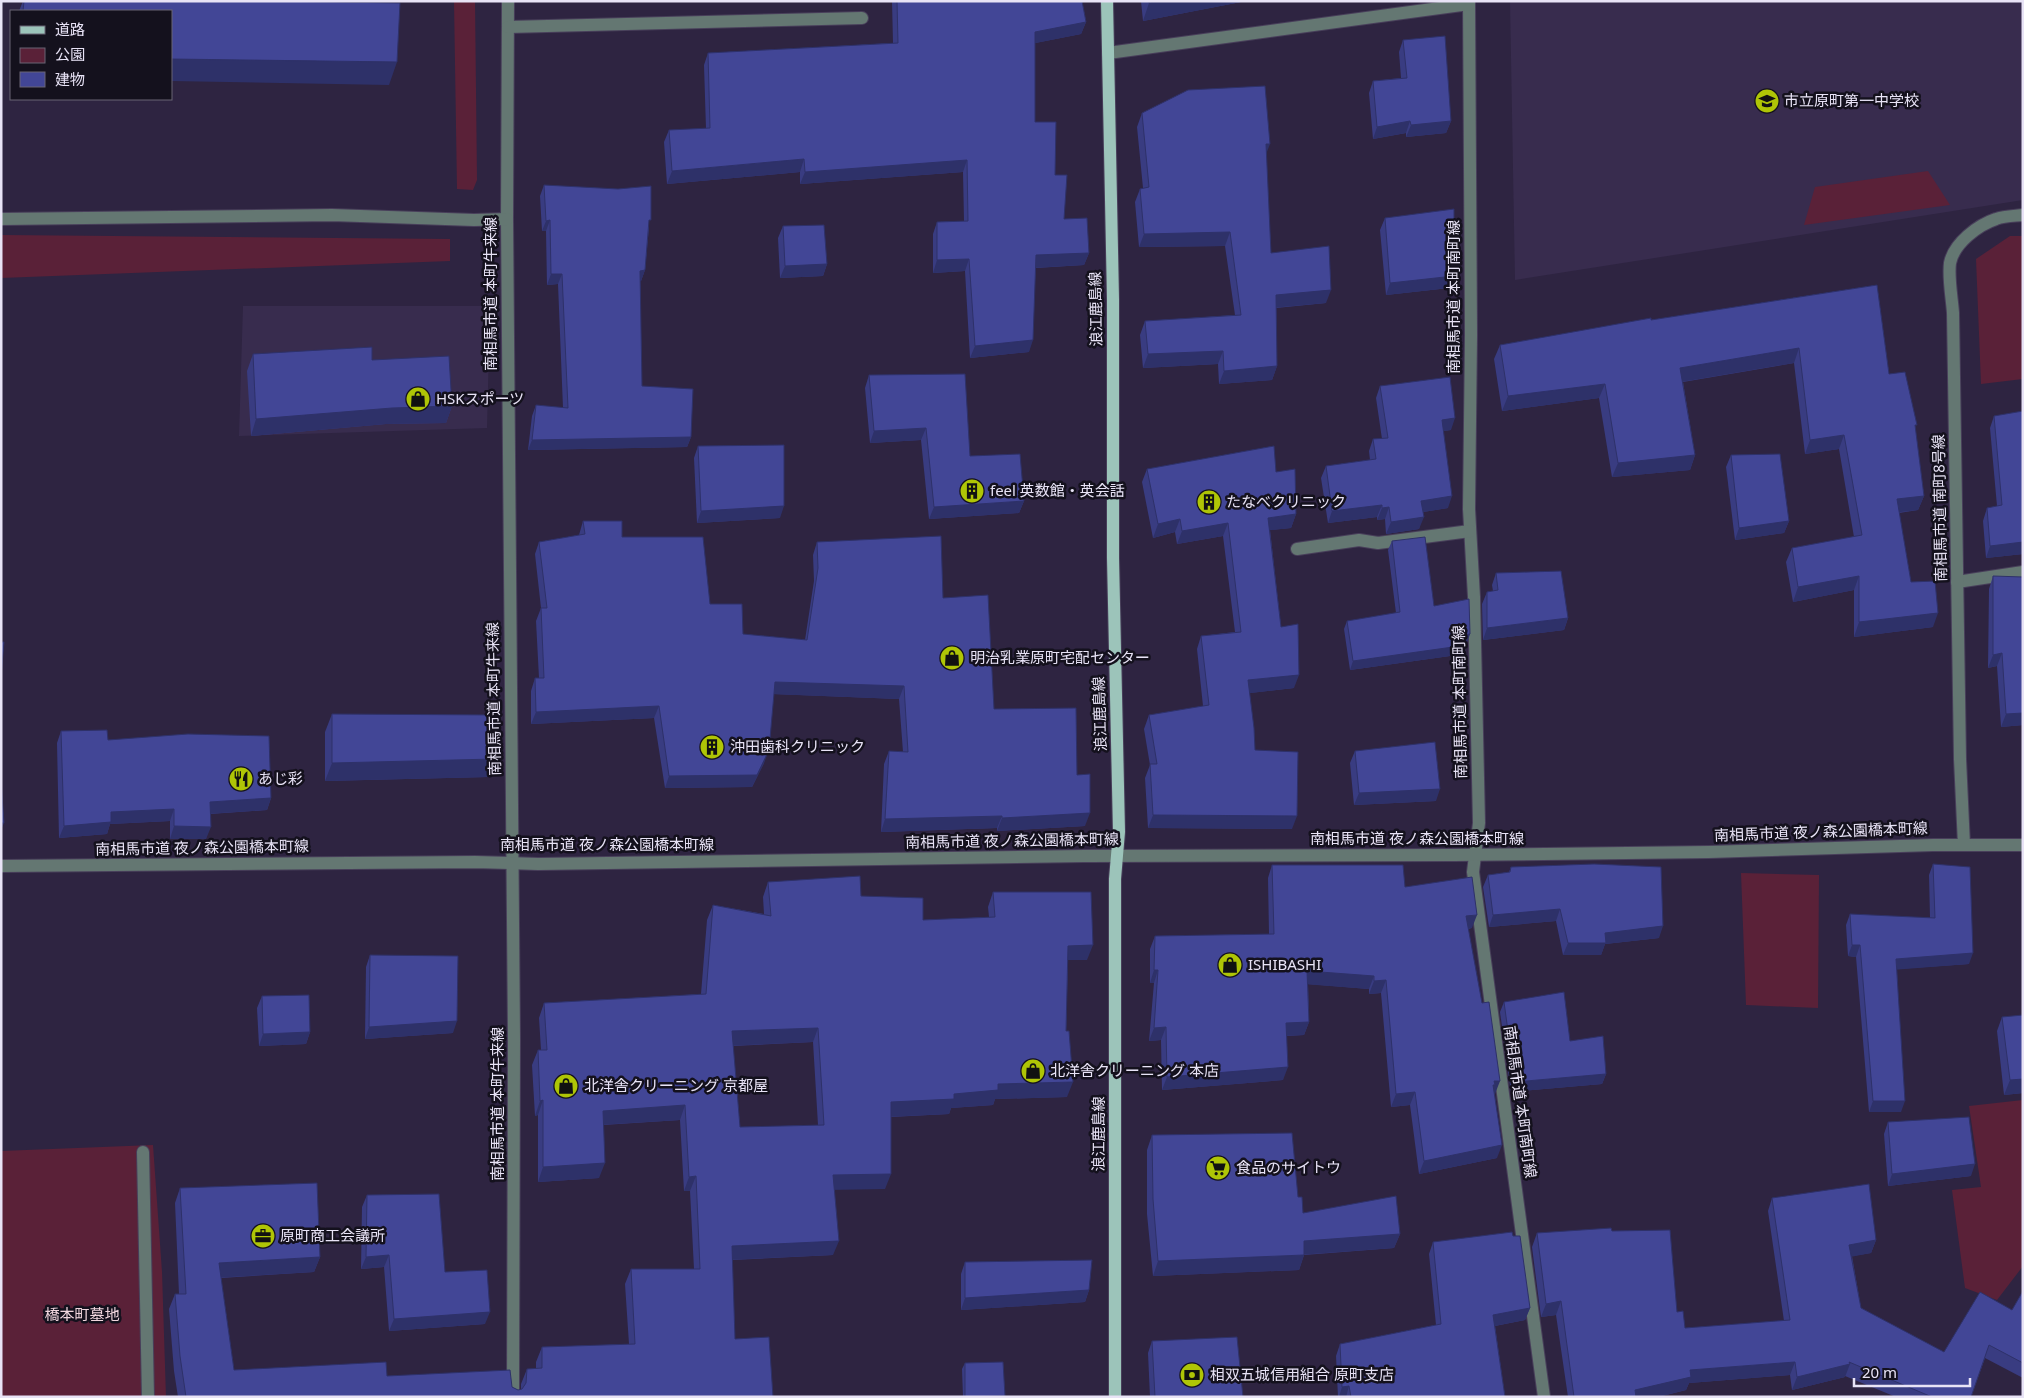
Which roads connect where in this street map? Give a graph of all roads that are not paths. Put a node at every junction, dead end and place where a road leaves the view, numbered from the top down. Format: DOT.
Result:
graph roads {
  1 [pos="508,1"];
  2 [pos="1108,1"];
  3 [pos="1469,3"];
  4 [pos="862,18"];
  5 [pos="508,27"];
  6 [pos="1108,53"];
  7 [pos="2023,215"];
  8 [pos="1,219"];
  9 [pos="507,219"];
  10 [pos="1470,531"];
  11 [pos="1298,549"];
  12 [pos="2023,572"];
  13 [pos="1957,582"];
  14 [pos="1964,845"];
  15 [pos="2023,845"];
  16 [pos="1474,855"];
  17 [pos="1116,856"];
  18 [pos="512,863"];
  19 [pos="1,866"];
  20 [pos="143,1152"];
  21 [pos="148,1397"];
  22 [pos="513,1397"];
  23 [pos="1115,1397"];
  24 [pos="1544,1397"];
  1 -- 5 [label="street, 南相馬市道 本町牛来線"];
  2 -- 6 [label="main road, 浪江鹿島線"];
  3 -- 6 [label="street"];
  3 -- 10 [label="street, 南相馬市道 本町南町線"];
  4 -- 5 [label="street"];
  5 -- 9 [label="street, 南相馬市道 本町牛来線"];
  6 -- 17 [label="main road, 浪江鹿島線"];
  7 -- 13 [label="street, 南相馬市道 南町8号線"];
  8 -- 9 [label="street"];
  9 -- 18 [label="street, 南相馬市道 本町牛来線"];
  10 -- 11 [label="street"];
  10 -- 16 [label="street, 南相馬市道 本町南町線"];
  12 -- 13 [label="street"];
  13 -- 14 [label="street, 南相馬市道 南町8号線"];
  14 -- 15 [label="street, 南相馬市道 夜ノ森公園橋本町線"];
  14 -- 16 [label="street, 南相馬市道 夜ノ森公園橋本町線"];
  16 -- 17 [label="street, 南相馬市道 夜ノ森公園橋本町線"];
  16 -- 24 [label="street, 南相馬市道 本町南町線"];
  17 -- 18 [label="street, 南相馬市道 夜ノ森公園橋本町線"];
  17 -- 23 [label="main road, 浪江鹿島線"];
  18 -- 19 [label="street, 南相馬市道 夜ノ森公園橋本町線"];
  18 -- 22 [label="street, 南相馬市道 本町牛来線"];
  20 -- 21 [label="street"];
}
